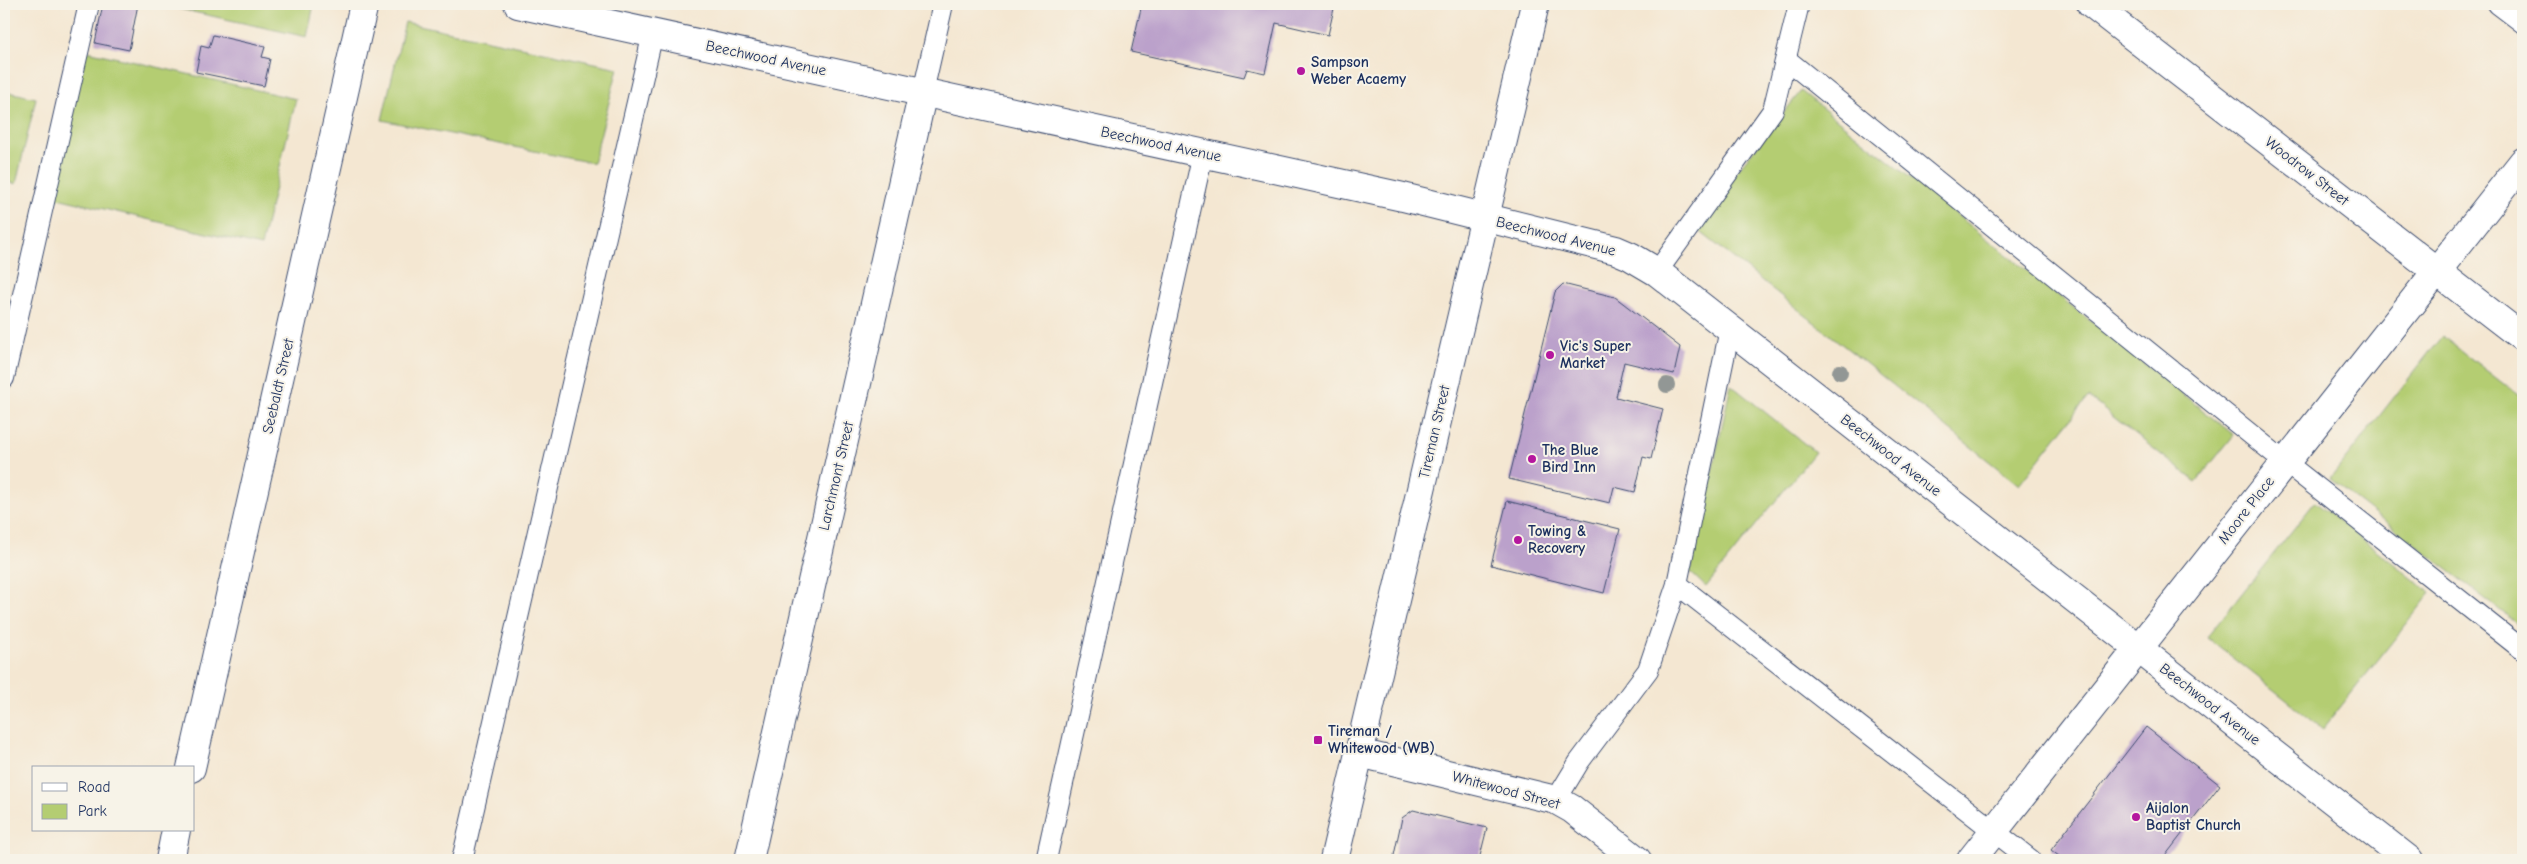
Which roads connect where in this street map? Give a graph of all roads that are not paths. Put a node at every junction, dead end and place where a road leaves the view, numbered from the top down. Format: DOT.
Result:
graph roads {
  1 [pos="89,4"];
  2 [pos="364,4"];
  3 [pos="518,4"];
  4 [pos="943,4"];
  5 [pos="1535,4"];
  6 [pos="1798,4"];
  7 [pos="2091,4"];
  8 [pos="2498,4"];
  9 [pos="2523,23"];
  10 [pos="653,33"];
  11 [pos="1786,59"];
  12 [pos="922,92"];
  13 [pos="1203,153"];
  14 [pos="2523,162"];
  15 [pos="1485,218"];
  16 [pos="2436,270"];
  17 [pos="1657,272"];
  18 [pos="1730,329"];
  19 [pos="2523,338"];
  20 [pos="4,378"];
  21 [pos="2285,462"];
  22 [pos="1677,584"];
  23 [pos="2138,647"];
  24 [pos="2523,650"];
  25 [pos="1359,753"];
  26 [pos="191,766"];
  27 [pos="1556,800"];
  28 [pos="1994,831"];
  29 [pos="176,832"];
  30 [pos="1633,859"];
  31 [pos="170,860"];
  32 [pos="462,860"];
  33 [pos="748,860"];
  34 [pos="1046,860"];
  35 [pos="1334,860"];
  36 [pos="1971,860"];
  37 [pos="2031,860"];
  38 [pos="2409,860"];
  1 -- 20 [label="lane"];
  2 -- 26 [label="street, Seebaldt Street"];
  3 -- 10 [label="street, Beechwood Avenue"];
  4 -- 12 [label="lane"];
  5 -- 15 [label="street, Tireman Street"];
  6 -- 11 [label="lane"];
  7 -- 16 [label="street, Woodrow Street"];
  8 -- 9 [label="lane"];
  10 -- 12 [label="street, Beechwood Avenue"];
  10 -- 32 [label="lane"];
  11 -- 17 [label="lane"];
  11 -- 21 [label="lane"];
  12 -- 13 [label="street, Beechwood Avenue"];
  12 -- 33 [label="street, Larchmont Street"];
  13 -- 15 [label="street, Beechwood Avenue"];
  13 -- 34 [label="lane"];
  14 -- 16 [label="street, Moore Place"];
  15 -- 17 [label="street, Beechwood Avenue"];
  15 -- 25 [label="street, Tireman Street"];
  16 -- 19 [label="street, Woodrow Street"];
  16 -- 21 [label="street, Moore Place"];
  17 -- 18 [label="street, Beechwood Avenue"];
  18 -- 22 [label="lane"];
  18 -- 23 [label="street, Beechwood Avenue"];
  21 -- 23 [label="street, Moore Place"];
  21 -- 24 [label="lane"];
  22 -- 27 [label="lane"];
  22 -- 28 [label="lane"];
  23 -- 28 [label="street, Moore Place"];
  23 -- 38 [label="street, Beechwood Avenue"];
  25 -- 27 [label="street, Whitewood Street"];
  25 -- 35 [label="street, Tireman Street"];
  27 -- 30 [label="street, Whitewood Street"];
  28 -- 36 [label="street, Moore Place"];
  28 -- 37 [label="lane"];
  29 -- 31 [label="street"];
}
